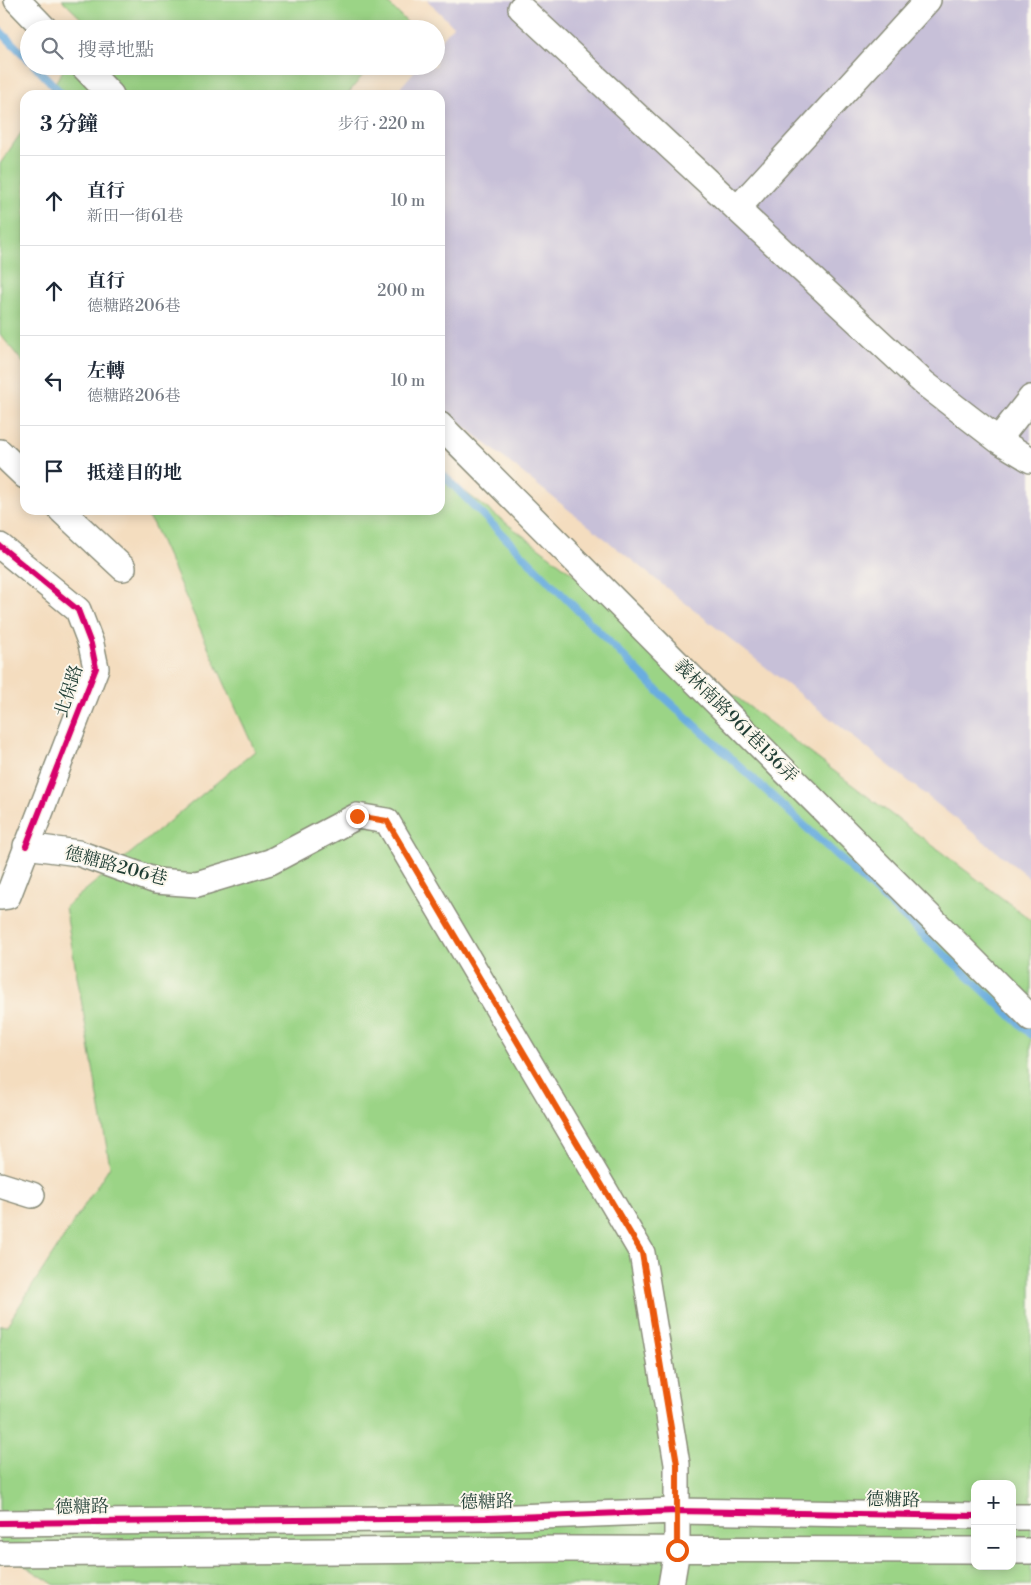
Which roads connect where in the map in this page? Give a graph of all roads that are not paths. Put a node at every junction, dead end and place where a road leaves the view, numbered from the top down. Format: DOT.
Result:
graph roads {
  1 [pos="17,0"];
  2 [pos="928,0"];
  3 [pos="521,8"];
  4 [pos="36,20"];
  5 [pos="92,75"];
  6 [pos="106,90"];
  7 [pos="736,209"];
  8 [pos="1031,398"];
  9 [pos="445,430"];
  10 [pos="998,440"];
  11 [pos="0,452"];
  12 [pos="1031,460"];
  13 [pos="20,471"];
  14 [pos="66,515"];
  15 [pos="0,546"];
  16 [pos="123,568"];
  17 [pos="26,846"];
  18 [pos="0,897"];
  19 [pos="1031,1018"];
  20 [pos="1,1187"];
  21 [pos="32,1195"];
  22 [pos="676,1511"];
  23 [pos="971,1516"];
  24 [pos="1016,1516"];
  25 [pos="1031,1517"];
  26 [pos="0,1522"];
  27 [pos="677,1550"];
  28 [pos="971,1550"];
  29 [pos="1016,1551"];
  30 [pos="1031,1551"];
  31 [pos="0,1554"];
  32 [pos="671,1585"];
  1 -- 4 [label="street"];
  2 -- 7 [label="street"];
  3 -- 7 [label="street"];
  5 -- 6 [label="street"];
  7 -- 10 [label="street"];
  8 -- 10 [label="street"];
  9 -- 19 [label="street, 義林南路961巷136弄"];
  10 -- 12 [label="street"];
  11 -- 13 [label="street"];
  14 -- 16 [label="street"];
  15 -- 17 [label="street, 北保路"];
  17 -- 18 [label="street, 北保路"];
  17 -- 22 [label="street, 德糖路206巷"];
  20 -- 21 [label="street"];
  22 -- 23 [label="street, 德糖路"];
  22 -- 26 [label="street, 德糖路"];
  22 -- 27 [label="street, 德糖路206巷"];
  24 -- 25 [label="street"];
  27 -- 28 [label="street"];
  27 -- 31 [label="street"];
  27 -- 32 [label="street, 德糖路206巷"];
  29 -- 30 [label="street"];
}
